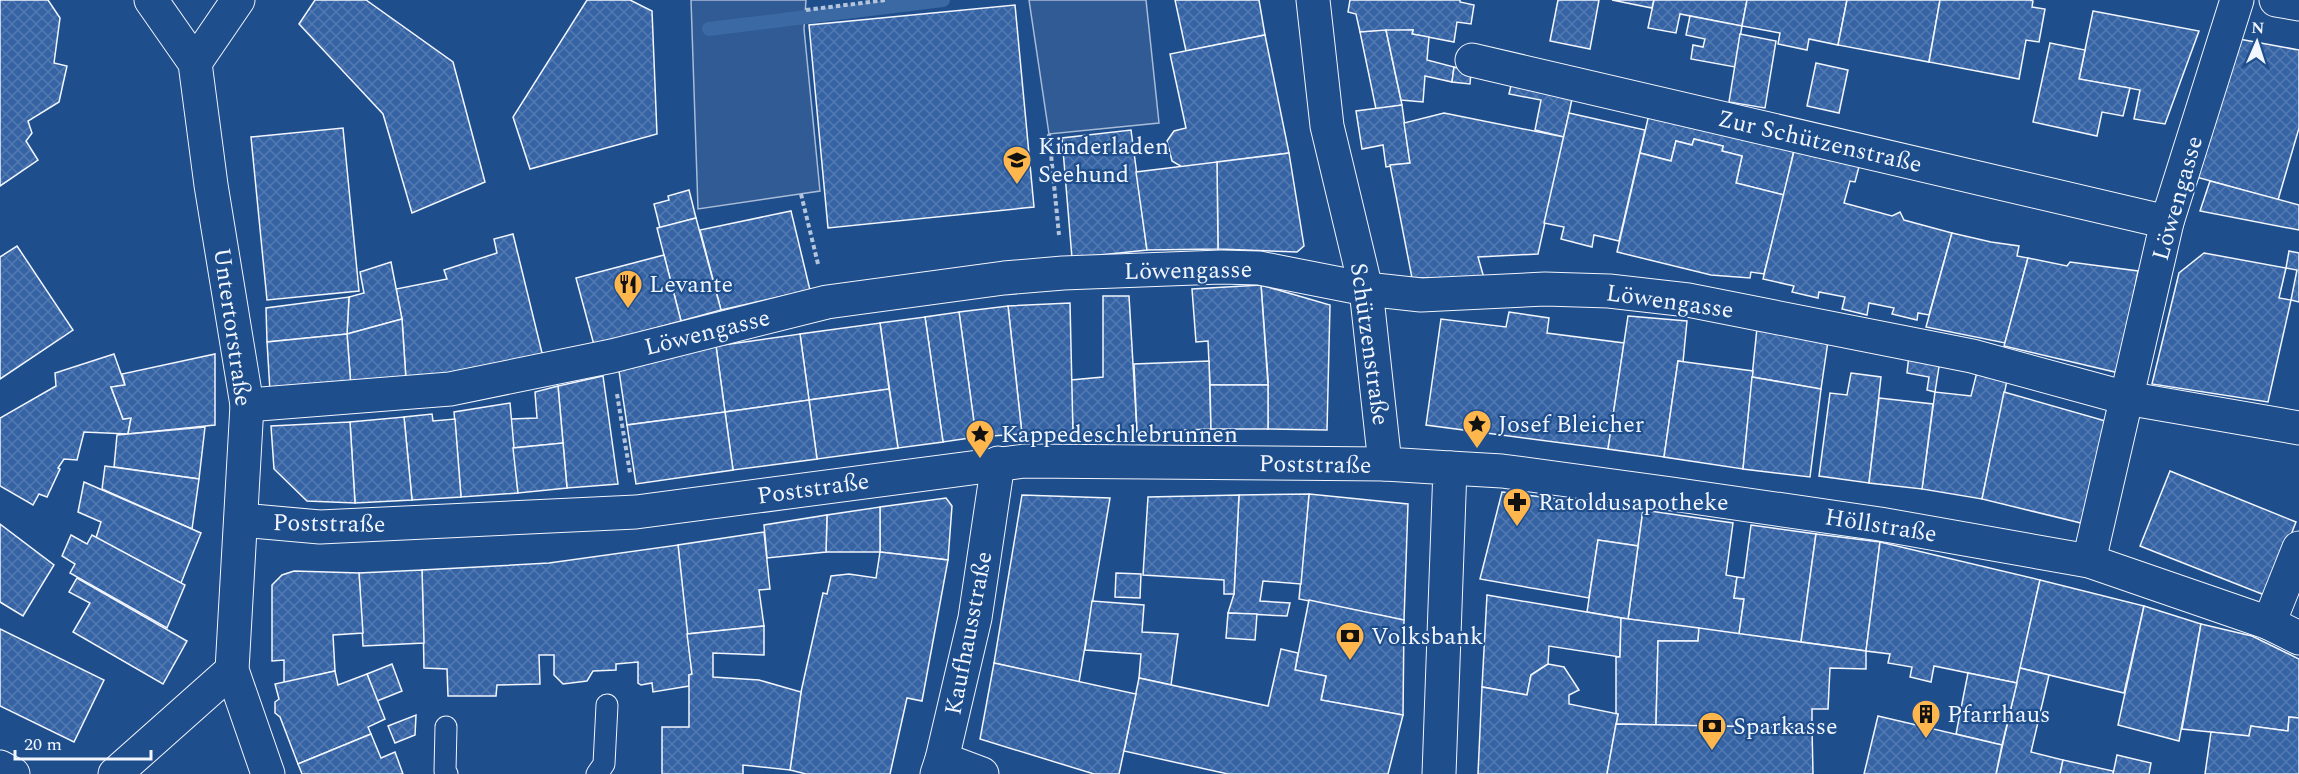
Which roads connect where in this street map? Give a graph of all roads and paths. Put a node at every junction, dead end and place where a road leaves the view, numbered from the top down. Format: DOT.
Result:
graph roads {
  1 [pos="152,0"];
  2 [pos="238,0"];
  3 [pos="886,0"];
  4 [pos="1313,0"];
  5 [pos="2237,0"];
  6 [pos="2276,0"];
  7 [pos="2299,4"];
  8 [pos="806,10"];
  9 [pos="1472,60"];
  10 [pos="195,63"];
  11 [pos="1049,134"];
  12 [pos="801,194"];
  13 [pos="2168,222"];
  14 [pos="1063,273"];
  15 [pos="1366,289"];
  16 [pos="827,302"];
  17 [pos="612,356"];
  18 [pos="2126,398"];
  19 [pos="247,405"];
  20 [pos="2299,428"];
  21 [pos="998,463"];
  22 [pos="1385,464"];
  23 [pos="1450,468"];
  24 [pos="636,512"];
  25 [pos="241,520"];
  26 [pos="2299,548"];
  27 [pos="2090,561"];
  28 [pos="2269,623"];
  29 [pos="2299,638"];
  30 [pos="232,670"];
  31 [pos="607,705"];
  32 [pos="446,727"];
  33 [pos="0,767"];
  34 [pos="939,767"];
  35 [pos="13,774"];
  36 [pos="115,774"];
  37 [pos="268,774"];
  38 [pos="447,774"];
  39 [pos="597,774"];
  40 [pos="982,774"];
  41 [pos="1439,774"];
  1 -- 10 [label="street, Untertorstraße"];
  2 -- 10 [label="street"];
  3 -- 8 [label="path"];
  4 -- 15 [label="street, Schützenstraße"];
  5 -- 13 [label="street, Löwengasse"];
  6 -- 7 [label="street"];
  9 -- 13 [label="street, Zur Schützenstraße"];
  10 -- 19 [label="street, Untertorstraße"];
  11 -- 14 [label="path"];
  12 -- 16 [label="path"];
  13 -- 18 [label="street, Löwengasse"];
  14 -- 15 [label="street, Löwengasse"];
  14 -- 16 [label="street, Löwengasse"];
  15 -- 18 [label="street, Löwengasse"];
  15 -- 22 [label="street, Schützenstraße"];
  16 -- 17 [label="street, Löwengasse"];
  17 -- 19 [label="street, Löwengasse"];
  17 -- 24 [label="path"];
  18 -- 20 [label="street"];
  18 -- 27 [label="street, Löwengasse"];
  19 -- 25 [label="street, Untertorstraße"];
  21 -- 22 [label="street, Poststraße"];
  21 -- 24 [label="street, Poststraße"];
  21 -- 34 [label="street, Kaufhausstraße"];
  22 -- 23 [label="street"];
  23 -- 27 [label="street, Höllstraße"];
  23 -- 41 [label="street"];
  24 -- 25 [label="street, Poststraße"];
  25 -- 30 [label="street, Untertorstraße"];
  26 -- 28 [label="street"];
  27 -- 28 [label="street, Höllstraße"];
  28 -- 29 [label="street, Höllstraße"];
  30 -- 36 [label="street"];
  30 -- 37 [label="street"];
  31 -- 39 [label="lane"];
  32 -- 38 [label="lane"];
  33 -- 35 [label="street"];
  34 -- 40 [label="street, Kaufhausstraße"];
}
